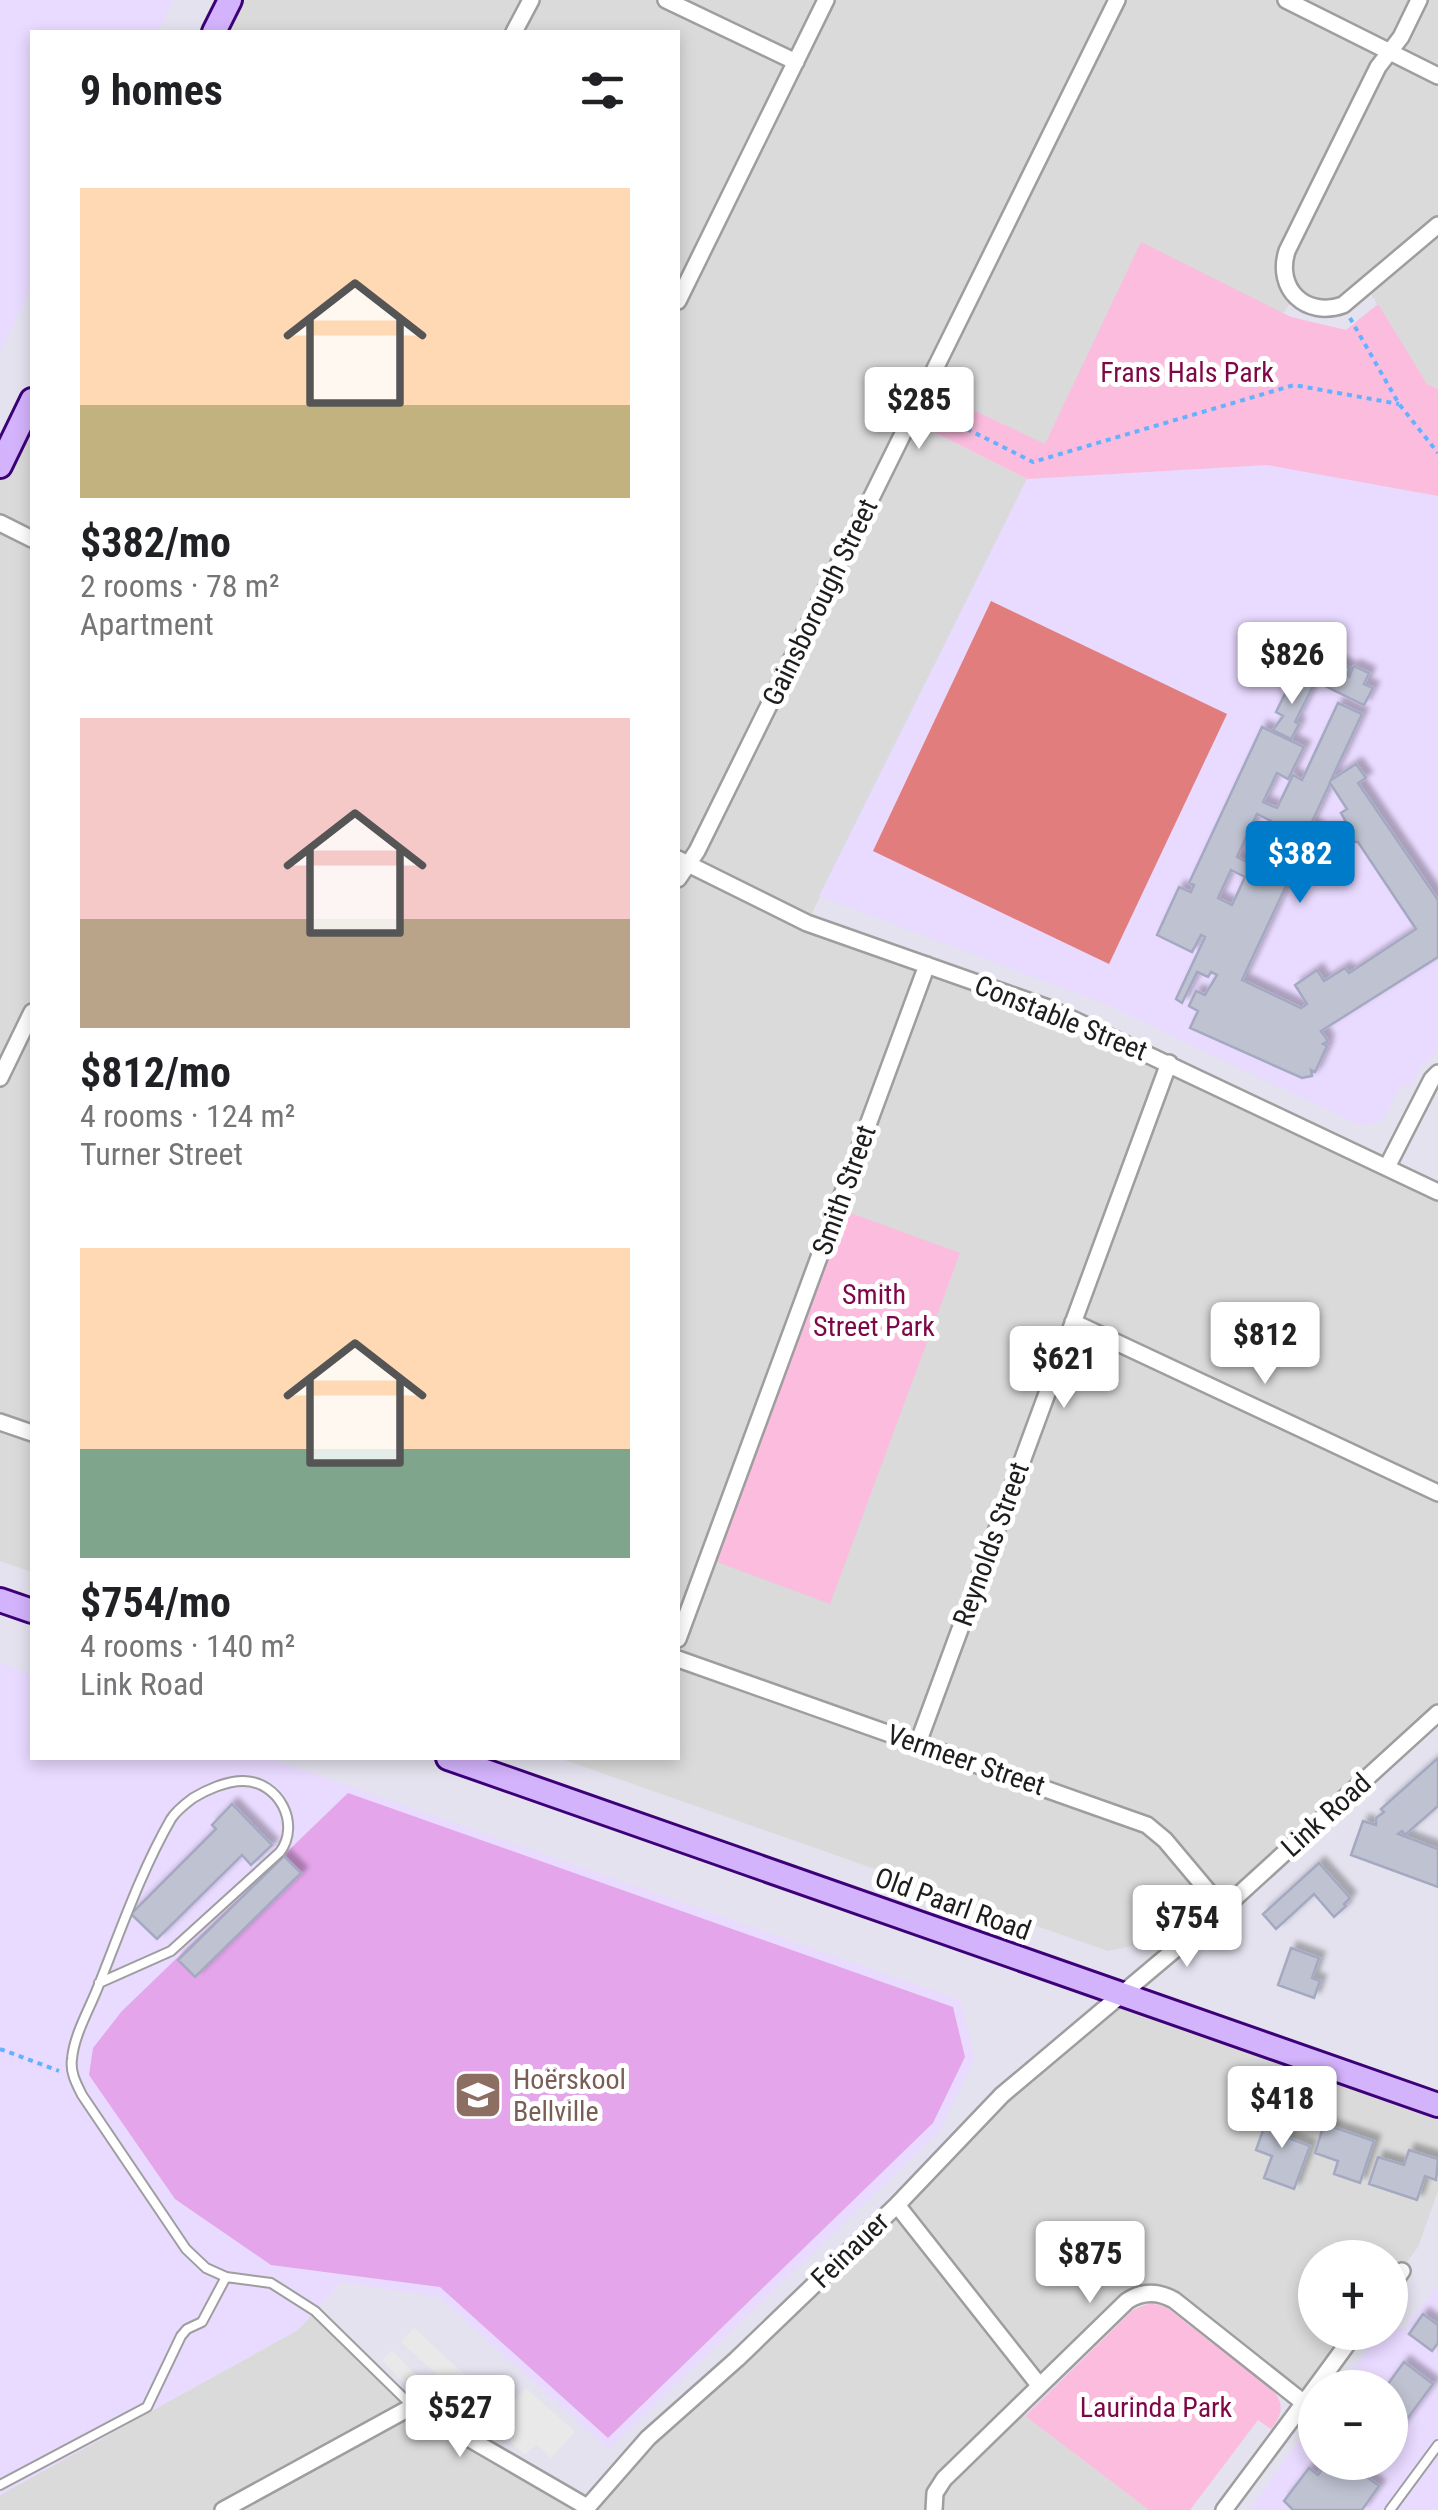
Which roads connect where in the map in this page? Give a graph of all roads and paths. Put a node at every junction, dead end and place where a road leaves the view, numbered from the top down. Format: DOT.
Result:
graph roads {
  1 [pos="230,0"];
  2 [pos="531,0"];
  3 [pos="666,0"];
  4 [pos="826,0"];
  5 [pos="1117,0"];
  6 [pos="1286,0"];
  7 [pos="1419,0"];
  8 [pos="215,30"];
  9 [pos="515,30"];
  10 [pos="1391,50"];
  11 [pos="796,62"];
  12 [pos="1438,76"];
  13 [pos="1438,225"];
  14 [pos="680,297"];
  15 [pos="1343,305"];
  16 [pos="30,404"];
  17 [pos="917,404"];
  18 [pos="1399,404"];
  19 [pos="1438,453"];
  20 [pos="0,466"];
  21 [pos="0,523"];
  22 [pos="30,538"];
  23 [pos="683,861"];
  24 [pos="927,966"];
  25 [pos="30,1016"];
  26 [pos="1169,1063"];
  27 [pos="1438,1073"];
  28 [pos="0,1078"];
  29 [pos="1387,1167"];
  30 [pos="1438,1192"];
  31 [pos="1073,1322"];
  32 [pos="0,1422"];
  33 [pos="30,1432"];
  34 [pos="1438,1493"];
  35 [pos="0,1600"];
  36 [pos="30,1610"];
  37 [pos="680,1634"];
  38 [pos="680,1659"];
  39 [pos="1438,1713"];
  40 [pos="918,1743"];
  41 [pos="454,1760"];
  42 [pos="1223,1909"];
  43 [pos="99,1983"];
  44 [pos="1122,1996"];
  45 [pos="0,2049"];
  46 [pos="73,2076"];
  47 [pos="1438,2105"];
  48 [pos="897,2205"];
  49 [pos="226,2277"];
  50 [pos="1039,2385"];
  51 [pos="1298,2398"];
  52 [pos="413,2406"];
  53 [pos="1298,2411"];
  54 [pos="1437,2450"];
  55 [pos="0,2485"];
  56 [pos="586,2509"];
  57 [pos="222,2510"];
  58 [pos="934,2510"];
  59 [pos="1224,2510"];
  60 [pos="1390,2510"];
  1 -- 8 [label="main road"];
  2 -- 9 [label="street"];
  3 -- 11 [label="street"];
  4 -- 11 [label="street"];
  5 -- 17 [label="street, Gainsborough Street"];
  6 -- 10 [label="street"];
  7 -- 10 [label="street"];
  10 -- 12 [label="street"];
  10 -- 15 [label="street"];
  11 -- 14 [label="street"];
  13 -- 15 [label="street"];
  15 -- 18 [label="path"];
  16 -- 20 [label="main road"];
  17 -- 18 [label="path"];
  17 -- 23 [label="street, Gainsborough Street"];
  18 -- 19 [label="path"];
  21 -- 22 [label="street"];
  23 -- 24 [label="street, Constable Street"];
  24 -- 26 [label="street, Constable Street"];
  24 -- 37 [label="street, Smith Street"];
  25 -- 28 [label="street"];
  26 -- 29 [label="street, Constable Street"];
  26 -- 31 [label="street, Reynolds Street"];
  27 -- 29 [label="street"];
  29 -- 30 [label="street, Constable Street"];
  31 -- 34 [label="street"];
  31 -- 40 [label="street, Reynolds Street"];
  32 -- 33 [label="street"];
  35 -- 36 [label="main road"];
  38 -- 40 [label="street, Vermeer Street"];
  39 -- 42 [label="street, Link Road"];
  40 -- 42 [label="street, Vermeer Street"];
  41 -- 44 [label="main road, Old Paarl Road"];
  42 -- 44 [label="street, Link Road"];
  43 -- 43 [label="lane"];
  43 -- 46 [label="lane"];
  44 -- 47 [label="main road, Old Paarl Road"];
  44 -- 48 [label="street, Feinauer"];
  45 -- 46 [label="path"];
  46 -- 49 [label="lane"];
  48 -- 50 [label="street"];
  48 -- 56 [label="street, Feinauer"];
  49 -- 52 [label="lane"];
  49 -- 55 [label="lane"];
  50 -- 51 [label="street"];
  50 -- 58 [label="street"];
  52 -- 56 [label="street"];
  52 -- 57 [label="street"];
  53 -- 59 [label="street"];
  54 -- 60 [label="lane"];
}
